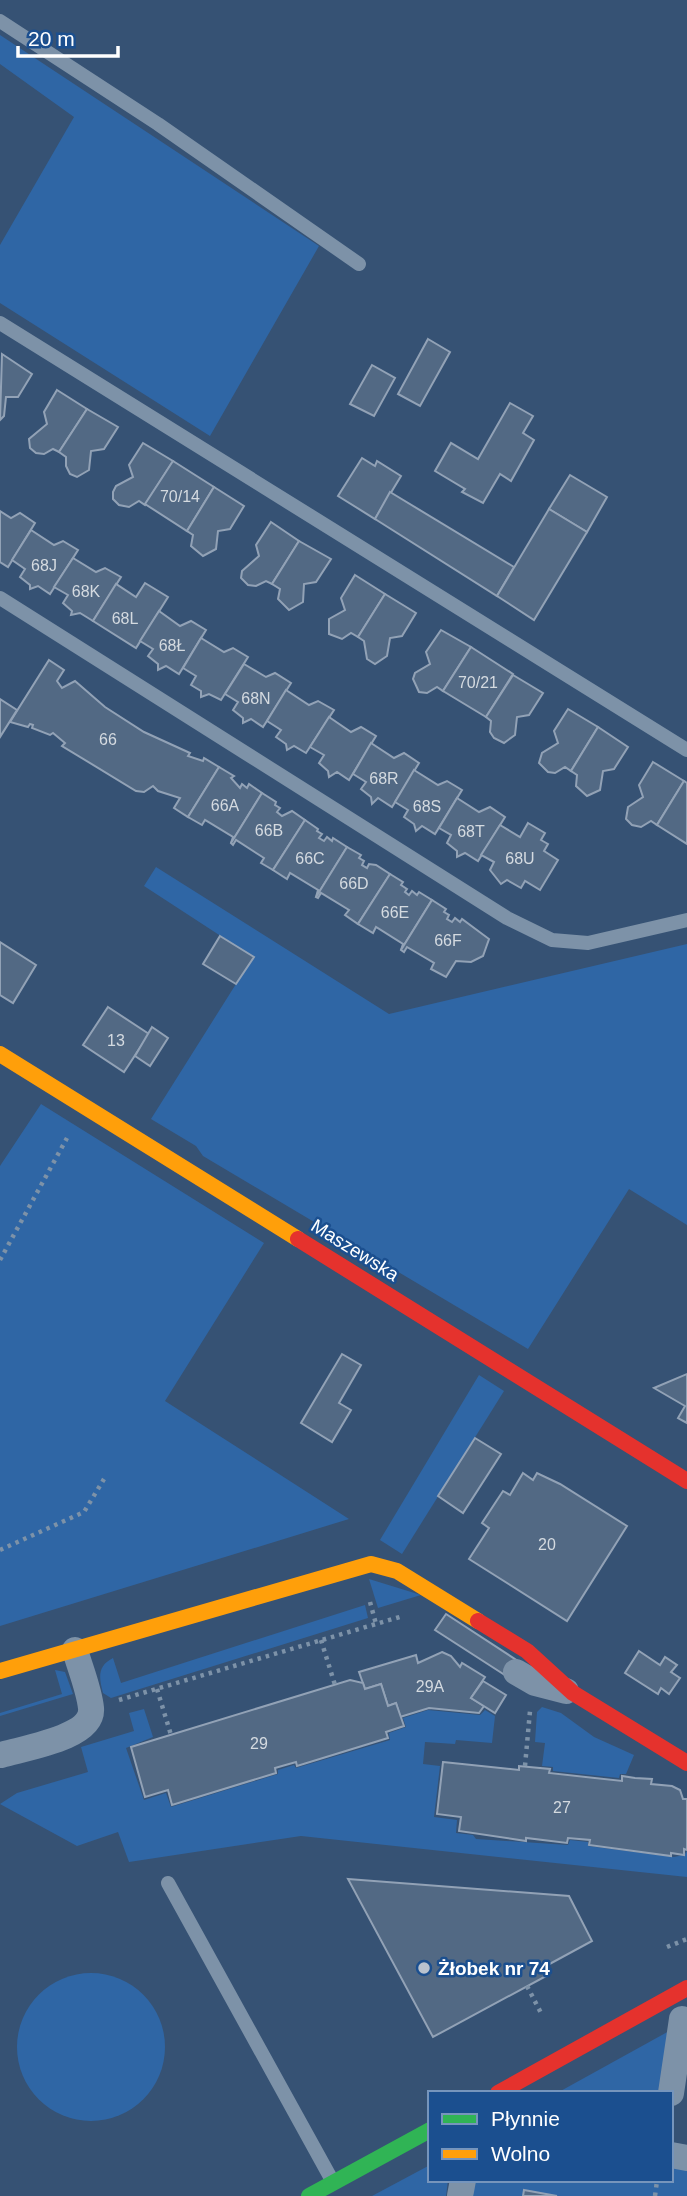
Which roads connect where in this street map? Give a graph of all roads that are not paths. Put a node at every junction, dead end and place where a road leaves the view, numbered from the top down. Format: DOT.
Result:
graph roads {
  1 [pos="0,21"];
  2 [pos="359,264"];
  3 [pos="0,323"];
  4 [pos="0,598"];
  5 [pos="687,750"];
  6 [pos="687,920"];
  7 [pos="0,1054"];
  8 [pos="687,1481"];
  9 [pos="75,1650"];
  10 [pos="0,1671"];
  11 [pos="516,1672"];
  12 [pos="573,1693"];
  13 [pos="1,1755"];
  14 [pos="687,1763"];
  15 [pos="168,1882"];
  16 [pos="687,1989"];
  17 [pos="681,2019"];
  18 [pos="502,2091"];
  19 [pos="671,2091"];
  20 [pos="428,2131"];
  21 [pos="333,2182"];
  22 [pos="309,2196"];
  1 -- 2 [label="lane"];
  3 -- 5 [label="lane"];
  4 -- 6 [label="lane"];
  7 -- 8 [label="street, Maszewska"];
  9 -- 10 [label="street"];
  9 -- 12 [label="street"];
  9 -- 13 [label="street"];
  11 -- 12 [label="street"];
  12 -- 14 [label="street"];
  15 -- 21 [label="lane"];
  16 -- 18 [label="street"];
  17 -- 19 [label="street"];
  20 -- 21 [label="street"];
  21 -- 22 [label="street"];
}
